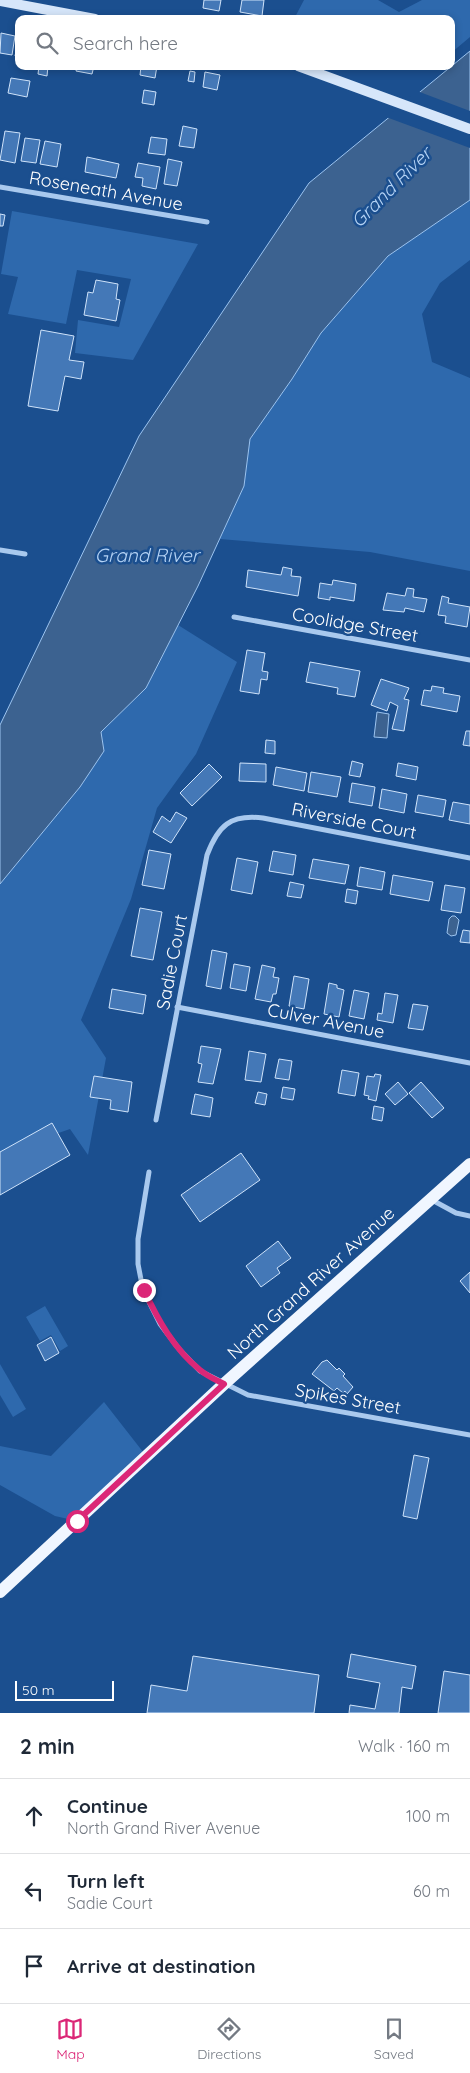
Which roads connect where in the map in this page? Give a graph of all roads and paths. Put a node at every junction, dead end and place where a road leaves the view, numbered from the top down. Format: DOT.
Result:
graph roads {
  1 [pos="0,1"];
  2 [pos="74,15"];
  3 [pos="311,70"];
  4 [pos="470,129"];
  5 [pos="0,187"];
  6 [pos="207,222"];
  7 [pos="0,550"];
  8 [pos="25,554"];
  9 [pos="234,617"];
  10 [pos="470,660"];
  11 [pos="234,820"];
  12 [pos="470,858"];
  13 [pos="178,1006"];
  14 [pos="470,1063"];
  15 [pos="156,1120"];
  16 [pos="470,1164"];
  17 [pos="149,1172"];
  18 [pos="431,1200"];
  19 [pos="470,1216"];
  20 [pos="224,1384"];
  21 [pos="470,1435"];
  22 [pos="0,1592"];
  1 -- 2 [label="street"];
  3 -- 4 [label="street"];
  5 -- 6 [label="street, Roseneath Avenue"];
  7 -- 8 [label="street"];
  9 -- 10 [label="street, Coolidge Street"];
  11 -- 12 [label="street, Riverside Court"];
  11 -- 13 [label="street, Sadie Court"];
  13 -- 14 [label="street, Culver Avenue"];
  13 -- 15 [label="street, Sadie Court"];
  16 -- 18 [label="main road, North Grand River Avenue"];
  17 -- 20 [label="street"];
  18 -- 19 [label="street"];
  18 -- 20 [label="main road, North Grand River Avenue"];
  20 -- 21 [label="street, Spikes Street"];
  20 -- 22 [label="main road, North Grand River Avenue"];
}
